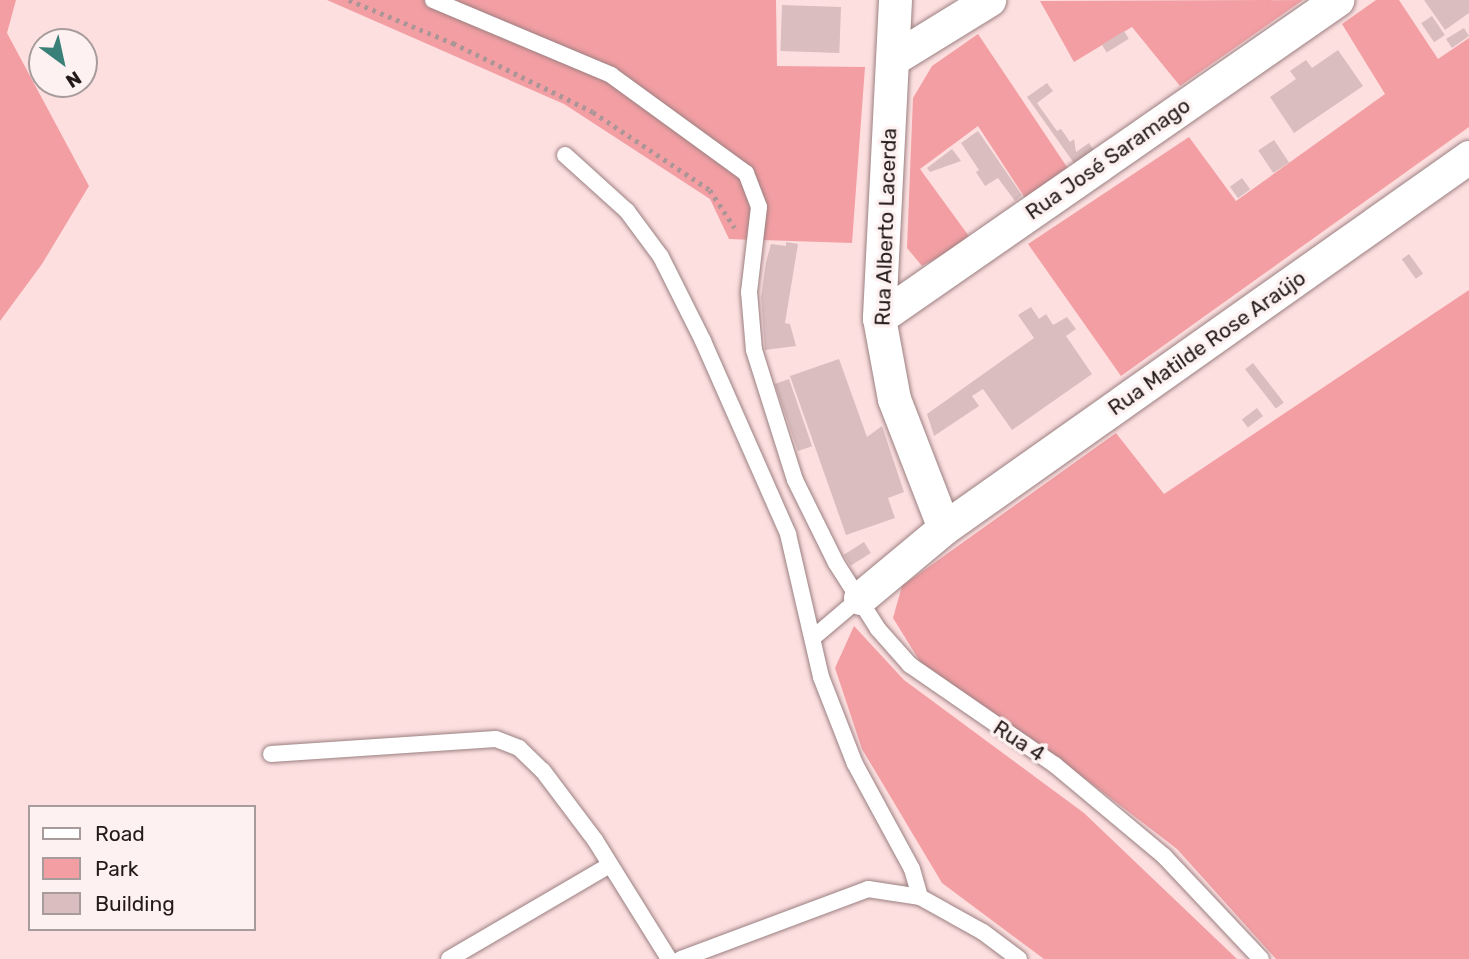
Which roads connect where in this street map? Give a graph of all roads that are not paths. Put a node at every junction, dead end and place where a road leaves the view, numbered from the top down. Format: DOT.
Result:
graph roads {
  1 [pos="433,0"];
  2 [pos="895,0"];
  3 [pos="989,0"];
  4 [pos="1337,0"];
  5 [pos="893,59"];
  6 [pos="565,155"];
  7 [pos="1469,157"];
  8 [pos="879,318"];
  9 [pos="944,528"];
  10 [pos="860,598"];
  11 [pos="814,637"];
  12 [pos="271,754"];
  13 [pos="610,865"];
  14 [pos="920,897"];
  15 [pos="449,959"];
  16 [pos="670,959"];
  17 [pos="681,959"];
  18 [pos="1019,959"];
  19 [pos="1261,959"];
  1 -- 10 [label="lane, Rua 4"];
  2 -- 5 [label="street, Rua Alberto Lacerda"];
  3 -- 5 [label="street"];
  4 -- 8 [label="street, Rua José Saramago"];
  5 -- 8 [label="street, Rua Alberto Lacerda"];
  6 -- 11 [label="lane"];
  7 -- 9 [label="street, Rua Matilde Rose Araújo"];
  8 -- 9 [label="street, Rua Alberto Lacerda"];
  9 -- 10 [label="street"];
  10 -- 11 [label="lane"];
  10 -- 19 [label="lane, Rua 4"];
  11 -- 14 [label="lane"];
  12 -- 13 [label="lane"];
  13 -- 15 [label="lane"];
  13 -- 16 [label="lane"];
  14 -- 17 [label="lane"];
  14 -- 18 [label="lane"];
}
